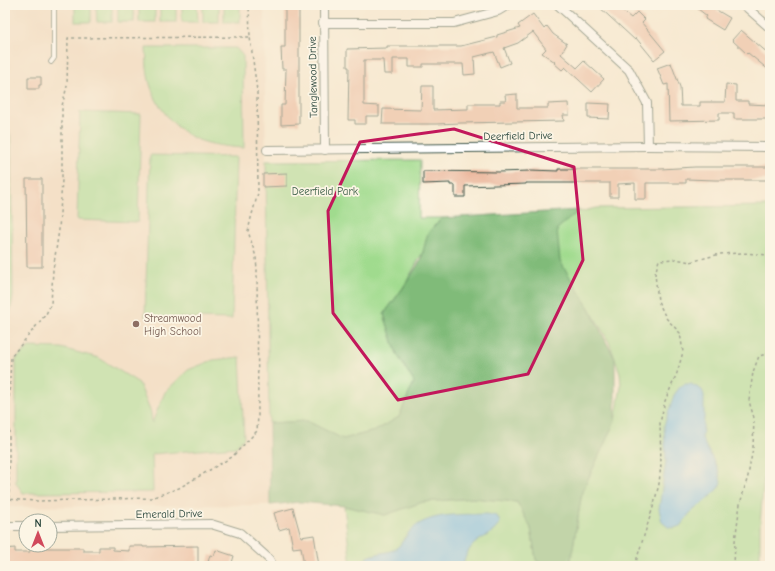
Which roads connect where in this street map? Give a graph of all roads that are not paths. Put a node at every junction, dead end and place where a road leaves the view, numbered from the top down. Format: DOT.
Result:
graph roads {
  1 [pos="54,5"];
  2 [pos="324,5"];
  3 [pos="508,5"];
  4 [pos="558,5"];
  5 [pos="744,5"];
  6 [pos="323,23"];
  7 [pos="770,28"];
  8 [pos="51,62"];
  9 [pos="648,146"];
  10 [pos="770,147"];
  11 [pos="267,150"];
  12 [pos="325,150"];
  13 [pos="5,526"];
  14 [pos="18,526"];
  15 [pos="58,526"];
  16 [pos="273,566"];
  1 -- 8 [label="lane"];
  2 -- 6 [label="street, Tanglewood Drive"];
  3 -- 6 [label="street"];
  4 -- 9 [label="street"];
  5 -- 7 [label="street"];
  6 -- 12 [label="street, Tanglewood Drive"];
  9 -- 10 [label="street, Deerfield Drive"];
  9 -- 12 [label="street, Deerfield Drive"];
  11 -- 12 [label="street, Deerfield Drive"];
  13 -- 14 [label="street"];
  15 -- 16 [label="street, Emerald Drive"];
}
